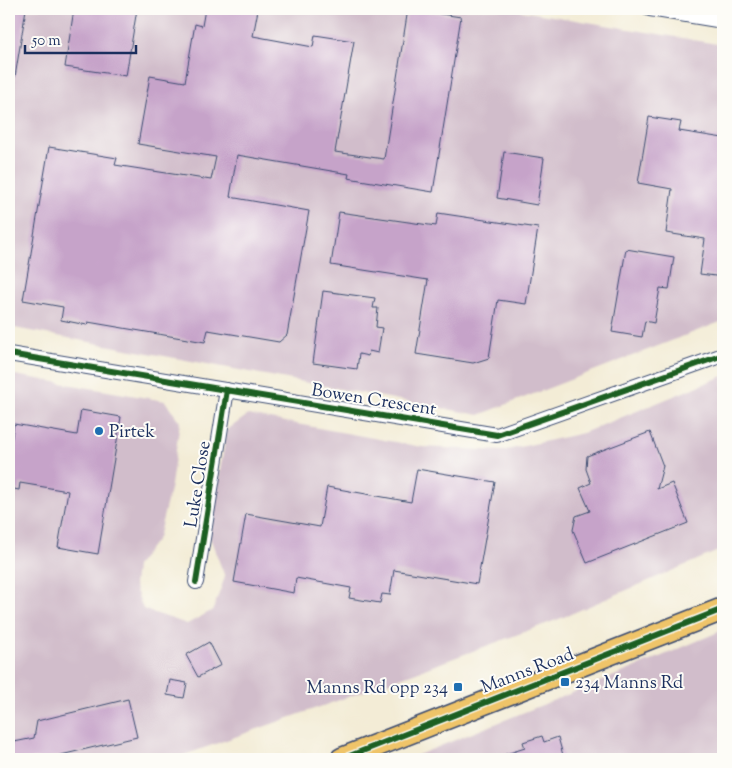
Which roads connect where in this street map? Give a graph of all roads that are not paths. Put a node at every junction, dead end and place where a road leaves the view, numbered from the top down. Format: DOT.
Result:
graph roads {
  1 [pos="650,9"];
  2 [pos="723,21"];
  3 [pos="9,354"];
  4 [pos="723,355"];
  5 [pos="227,390"];
  6 [pos="196,582"];
  7 [pos="723,609"];
  8 [pos="342,759"];
  1 -- 2 [label="street"];
  3 -- 5 [label="street, Bowen Crescent"];
  4 -- 5 [label="street, Bowen Crescent"];
  5 -- 6 [label="street, Luke Close"];
  7 -- 8 [label="main road, Manns Road"];
}
